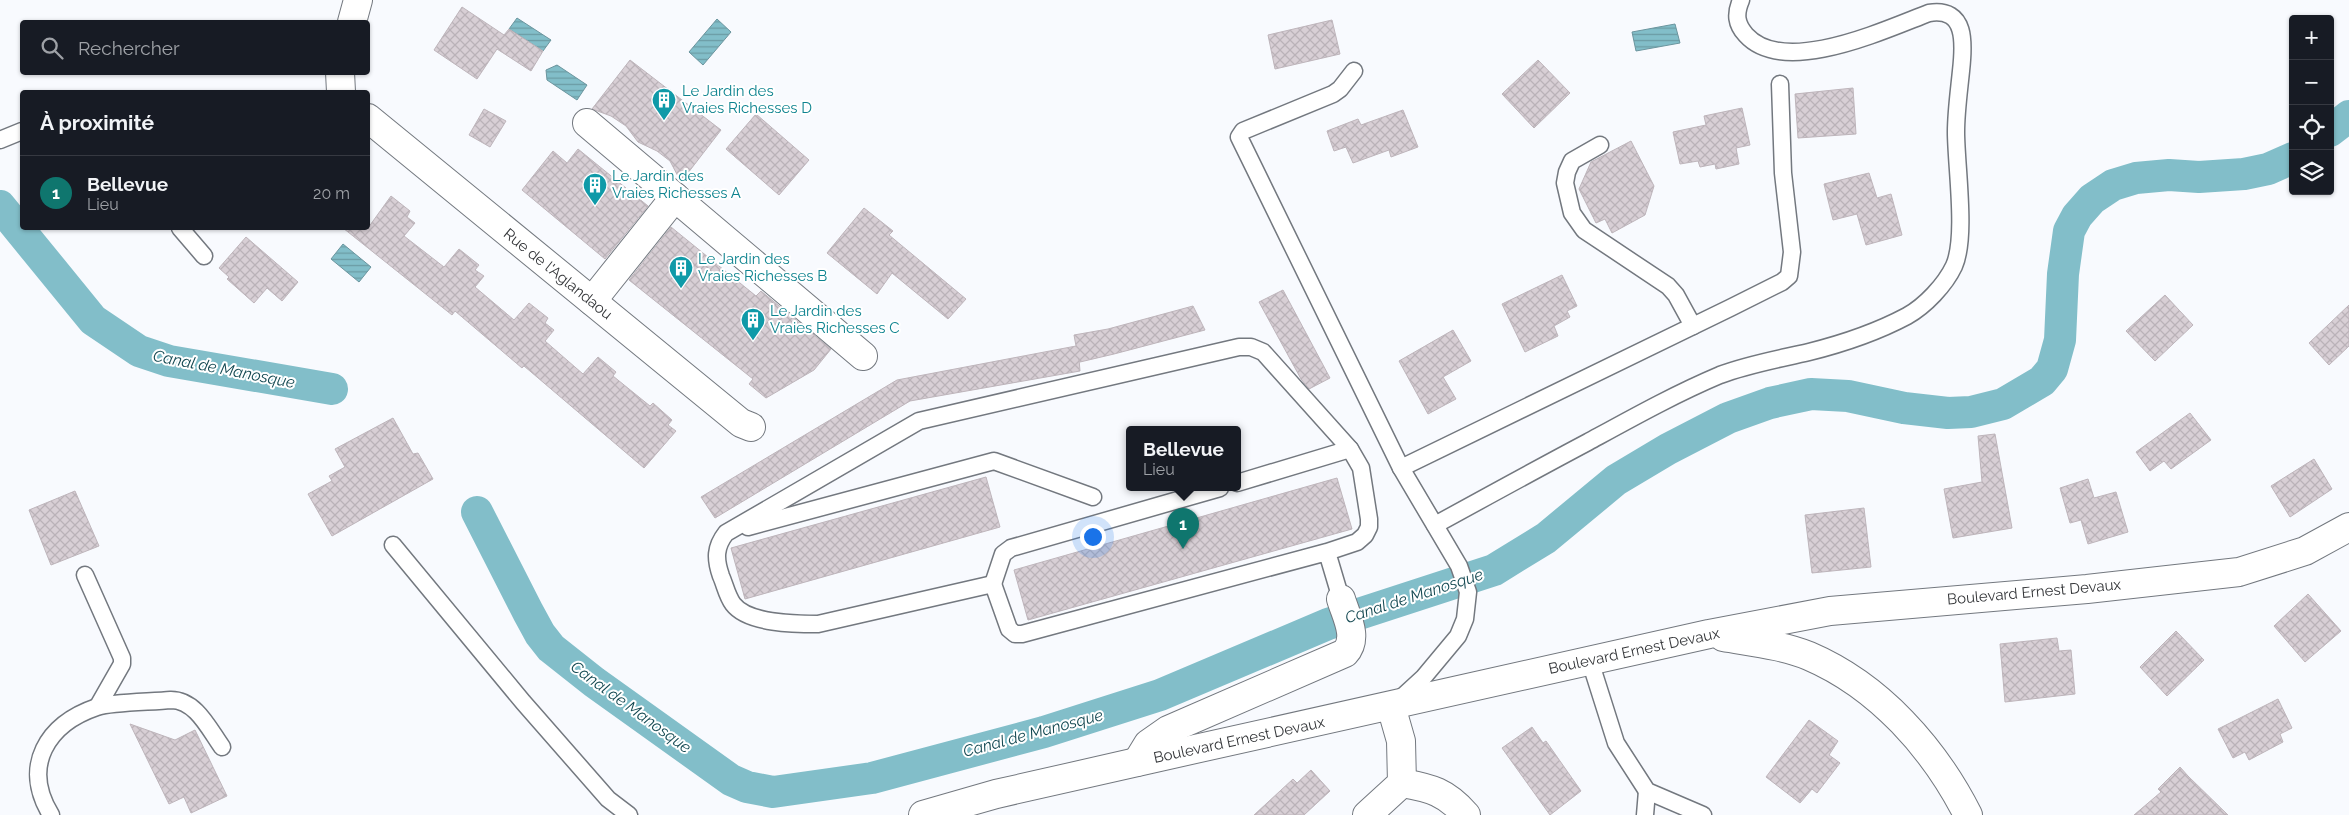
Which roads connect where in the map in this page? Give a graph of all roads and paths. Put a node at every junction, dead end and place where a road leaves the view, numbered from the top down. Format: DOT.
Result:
graph roads {
  1 [pos="358,0"];
  2 [pos="1741,0"];
  3 [pos="353,20"];
  4 [pos="1354,71"];
  5 [pos="340,75"];
  6 [pos="1780,84"];
  7 [pos="341,90"];
  8 [pos="370,120"];
  9 [pos="587,124"];
  10 [pos="20,132"];
  11 [pos="0,140"];
  12 [pos="1600,145"];
  13 [pos="675,197"];
  14 [pos="182,230"];
  15 [pos="204,256"];
  16 [pos="592,301"];
  17 [pos="1693,326"];
  18 [pos="863,356"];
  19 [pos="751,427"];
  20 [pos="1350,450"];
  21 [pos="1401,468"];
  22 [pos="1241,482"];
  23 [pos="1210,491"];
  24 [pos="1093,497"];
  25 [pos="1435,525"];
  26 [pos="2349,527"];
  27 [pos="726,533"];
  28 [pos="393,546"];
  29 [pos="1327,552"];
  30 [pos="85,575"];
  31 [pos="993,584"];
  32 [pos="1341,599"];
  33 [pos="1710,634"];
  34 [pos="1590,661"];
  35 [pos="98,706"];
  36 [pos="1392,706"];
  37 [pos="222,747"];
  38 [pos="1137,762"];
  39 [pos="1402,783"];
  40 [pos="1647,791"];
  41 [pos="51,815"];
  42 [pos="628,815"];
  43 [pos="923,815"];
  44 [pos="1368,815"];
  45 [pos="1466,815"];
  46 [pos="1645,815"];
  47 [pos="1703,815"];
  48 [pos="1968,815"];
  1 -- 3 [label="street"];
  2 -- 25 [label="lane"];
  4 -- 21 [label="lane"];
  5 -- 7 [label="street"];
  6 -- 17 [label="lane"];
  8 -- 16 [label="street, Rue de l'Aglandaou"];
  9 -- 13 [label="street"];
  10 -- 11 [label="lane"];
  12 -- 17 [label="lane"];
  13 -- 16 [label="street"];
  13 -- 18 [label="street"];
  14 -- 15 [label="lane"];
  16 -- 19 [label="street, Rue de l'Aglandaou"];
  17 -- 21 [label="lane"];
  20 -- 22 [label="lane"];
  20 -- 27 [label="lane"];
  20 -- 29 [label="lane"];
  21 -- 25 [label="lane"];
  23 -- 31 [label="lane"];
  24 -- 27 [label="lane"];
  25 -- 36 [label="lane"];
  26 -- 33 [label="street, Boulevard Ernest Devaux"];
  27 -- 31 [label="lane"];
  28 -- 42 [label="lane"];
  29 -- 31 [label="lane"];
  29 -- 32 [label="lane"];
  30 -- 35 [label="lane"];
  32 -- 38 [label="street"];
  33 -- 34 [label="street, Boulevard Ernest Devaux"];
  33 -- 48 [label="street"];
  34 -- 36 [label="street, Boulevard Ernest Devaux"];
  34 -- 40 [label="lane"];
  35 -- 37 [label="lane"];
  35 -- 41 [label="lane"];
  36 -- 38 [label="street, Boulevard Ernest Devaux"];
  36 -- 39 [label="street"];
  38 -- 43 [label="street, Boulevard Ernest Devaux"];
  39 -- 44 [label="street"];
  39 -- 45 [label="street"];
  40 -- 46 [label="lane"];
  40 -- 47 [label="lane"];
}
